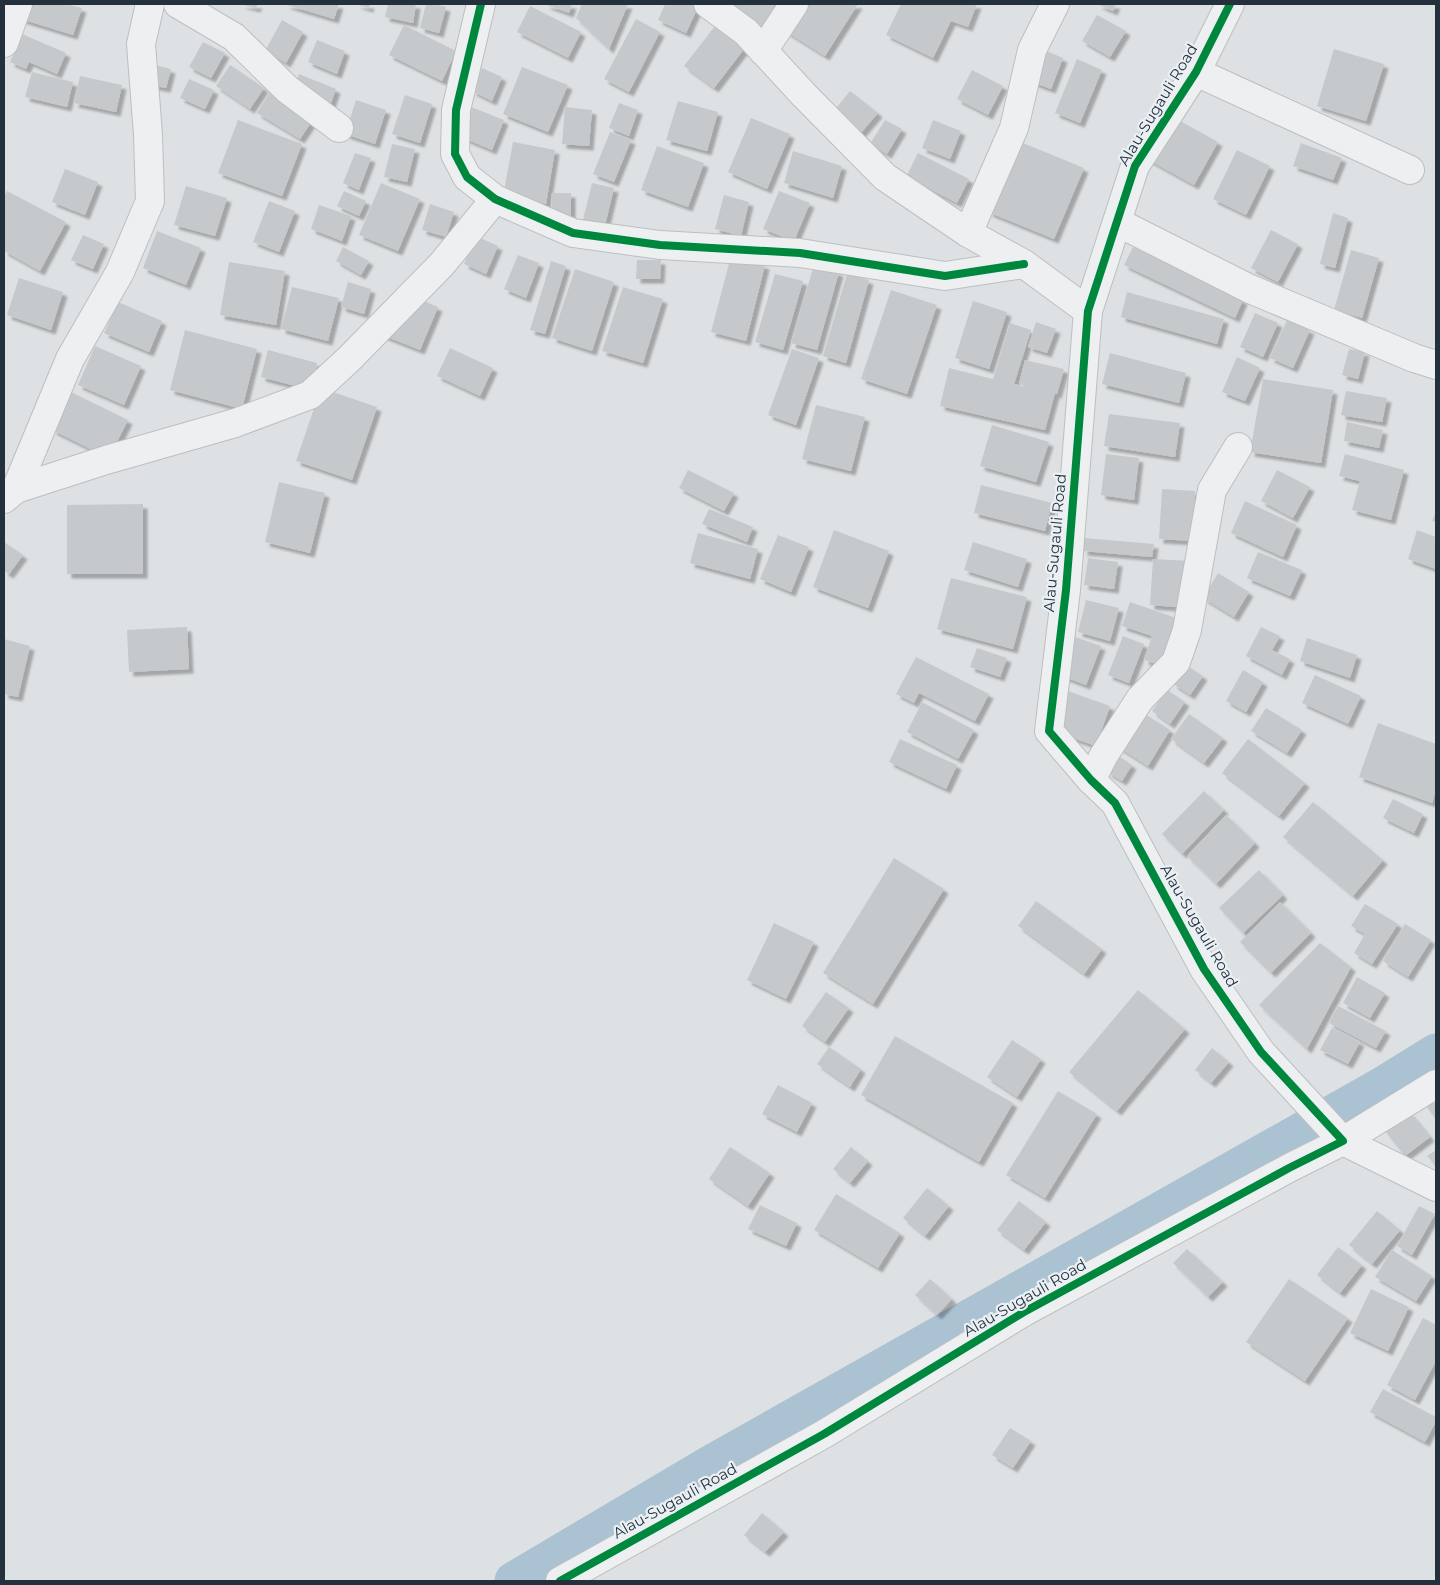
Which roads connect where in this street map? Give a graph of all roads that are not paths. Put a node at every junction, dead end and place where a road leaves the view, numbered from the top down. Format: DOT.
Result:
graph roads {
  1 [pos="18,4"];
  2 [pos="150,4"];
  3 [pos="178,4"];
  4 [pos="481,4"];
  5 [pos="708,4"];
  6 [pos="794,4"];
  7 [pos="1055,4"];
  8 [pos="1230,4"];
  9 [pos="4,43"];
  10 [pos="763,51"];
  11 [pos="1196,72"];
  12 [pos="339,128"];
  13 [pos="1410,170"];
  14 [pos="495,199"];
  15 [pos="1117,222"];
  16 [pos="968,233"];
  17 [pos="1024,264"];
  18 [pos="1088,311"];
  19 [pos="1436,365"];
  20 [pos="1238,447"];
  21 [pos="10,494"];
  22 [pos="1091,780"];
  23 [pos="1436,1084"];
  24 [pos="1330,1127"];
  25 [pos="1436,1187"];
  26 [pos="560,1581"];
  1 -- 9 [label="street"];
  2 -- 21 [label="street"];
  3 -- 12 [label="street"];
  4 -- 14 [label="street"];
  5 -- 10 [label="street"];
  6 -- 10 [label="street"];
  7 -- 16 [label="street"];
  8 -- 11 [label="street, Alau-Sugauli Road"];
  10 -- 16 [label="street"];
  11 -- 13 [label="street"];
  11 -- 15 [label="street, Alau-Sugauli Road"];
  14 -- 17 [label="street"];
  14 -- 21 [label="street"];
  15 -- 18 [label="street, Alau-Sugauli Road"];
  15 -- 19 [label="street"];
  16 -- 17 [label="street"];
  17 -- 18 [label="street"];
  18 -- 22 [label="street, Alau-Sugauli Road"];
  20 -- 22 [label="street"];
  22 -- 24 [label="street, Alau-Sugauli Road"];
  23 -- 24 [label="street"];
  24 -- 25 [label="street"];
  24 -- 26 [label="street, Alau-Sugauli Road"];
}
